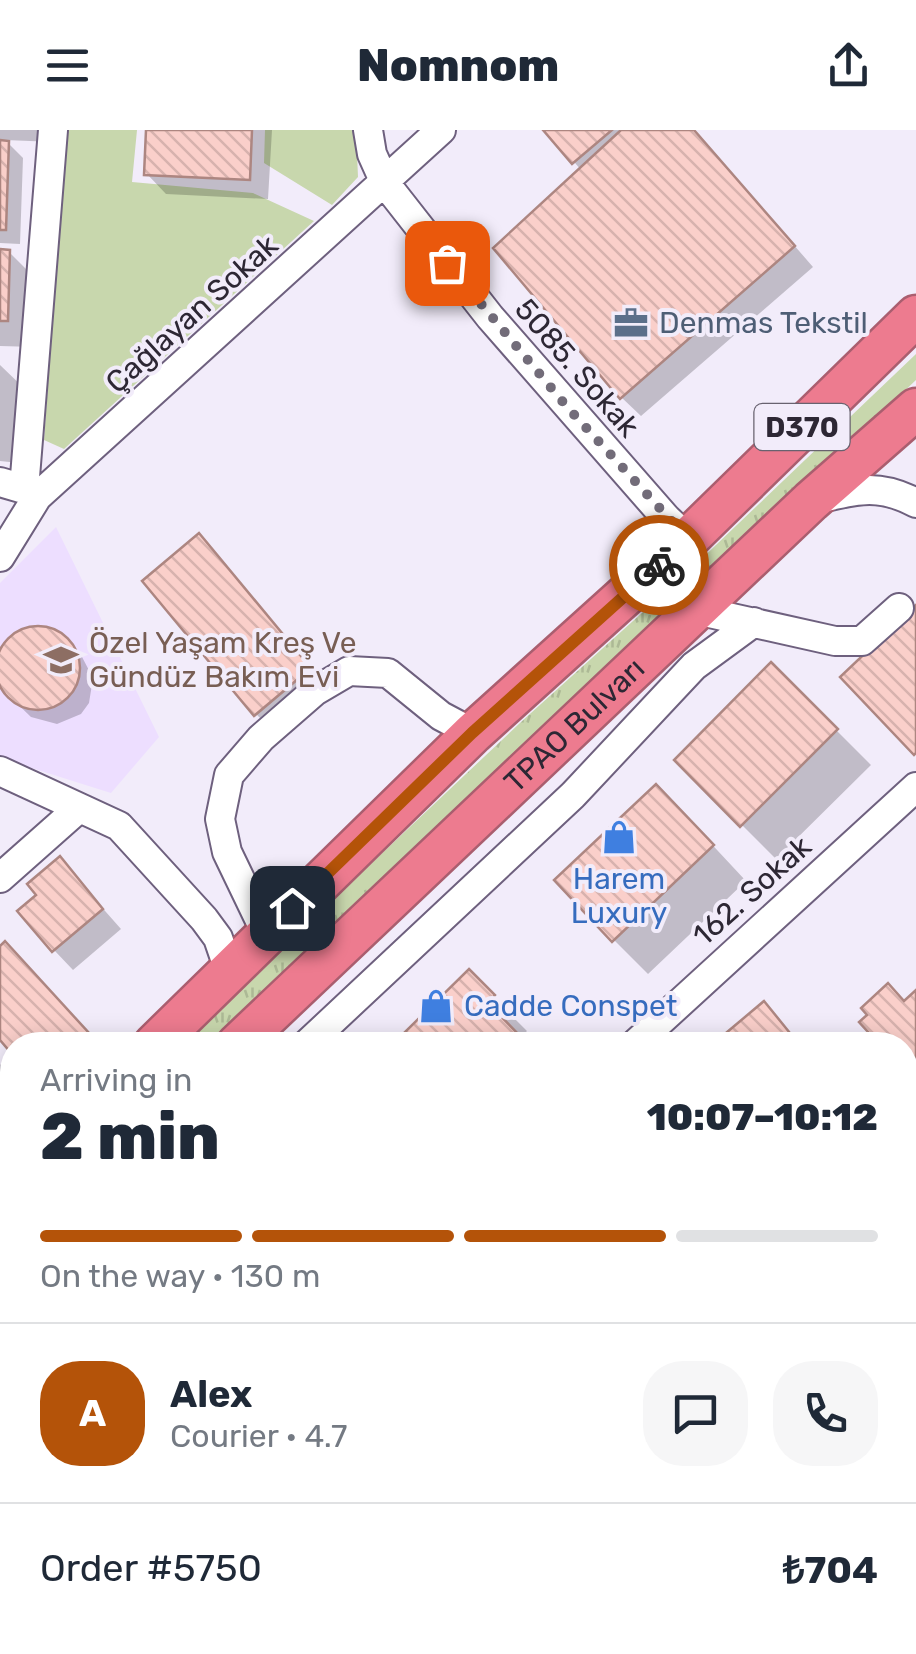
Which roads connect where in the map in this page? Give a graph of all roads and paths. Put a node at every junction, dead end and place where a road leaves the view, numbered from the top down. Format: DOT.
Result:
graph roads {
  1 [pos="53,130"];
  2 [pos="368,130"];
  3 [pos="441,130"];
  4 [pos="385,183"];
  5 [pos="916,316"];
  6 [pos="916,409"];
  7 [pos="21,489"];
  8 [pos="810,500"];
  9 [pos="916,502"];
  10 [pos="688,539"];
  11 [pos="0,557"];
  12 [pos="899,608"];
  13 [pos="696,610"];
  14 [pos="754,622"];
  15 [pos="472,733"];
  16 [pos="0,771"];
  17 [pos="916,787"];
  18 [pos="78,808"];
  19 [pos="0,878"];
  20 [pos="266,933"];
  21 [pos="230,973"];
  22 [pos="168,1032"];
  23 [pos="250,1032"];
  24 [pos="320,1032"];
  25 [pos="648,1032"];
  1 -- 7 [label="street"];
  2 -- 4 [label="street, 5085. Sokak"];
  3 -- 4 [label="street, Çağlayan Sokak"];
  4 -- 7 [label="street, Çağlayan Sokak"];
  4 -- 10 [label="street, 5085. Sokak"];
  5 -- 10 [label="highway, TPAO Bulvarı / D370"];
  6 -- 8 [label="highway, TPAO Bulvarı / D370"];
  7 -- 11 [label="street, Çağlayan Sokak"];
  8 -- 9 [label="street"];
  8 -- 13 [label="highway, TPAO Bulvarı / D370"];
  10 -- 15 [label="highway, TPAO Bulvarı / D370"];
  12 -- 14 [label="street"];
  13 -- 14 [label="street"];
  13 -- 23 [label="highway, TPAO Bulvarı / D370"];
  14 -- 24 [label="street"];
  15 -- 20 [label="highway, TPAO Bulvarı / D370"];
  15 -- 20 [label="street"];
  16 -- 18 [label="street"];
  17 -- 25 [label="street, 162. Sokak"];
  18 -- 19 [label="street"];
  18 -- 21 [label="street"];
  20 -- 21 [label="highway, TPAO Bulvarı / D370"];
  21 -- 22 [label="highway, TPAO Bulvarı / D370"];
}
